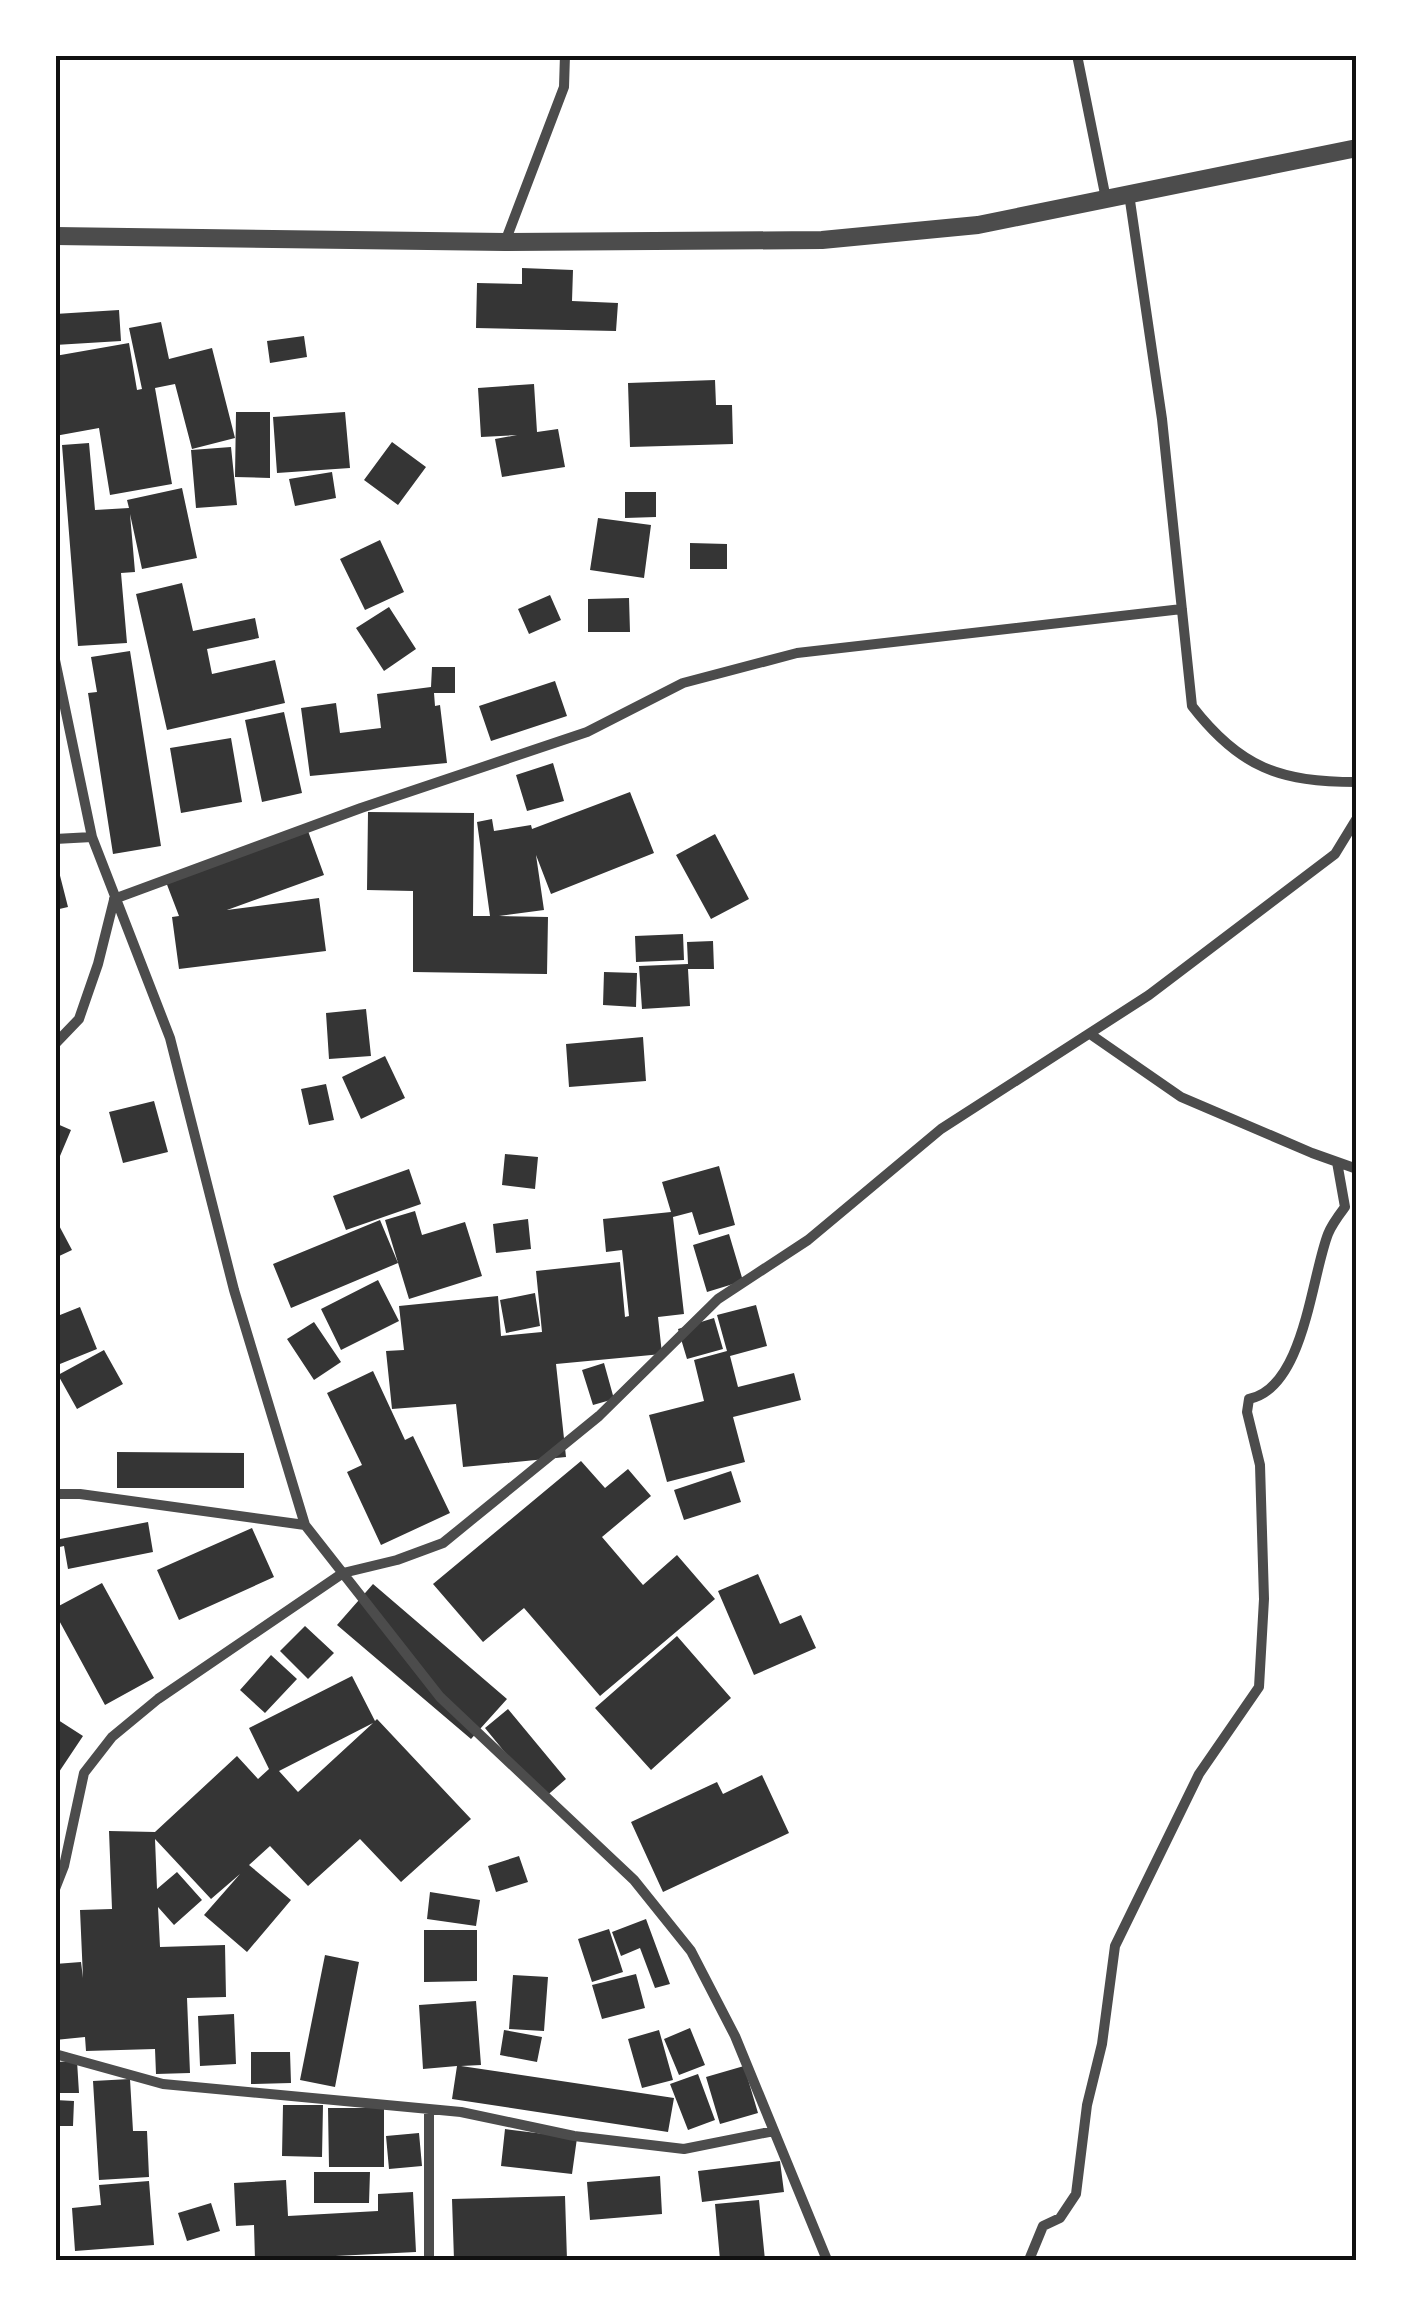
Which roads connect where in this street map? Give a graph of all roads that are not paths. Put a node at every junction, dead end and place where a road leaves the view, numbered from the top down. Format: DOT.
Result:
graph roads {
  1 [pos="565,55"];
  2 [pos="1078,55"];
  3 [pos="1357,148"];
  4 [pos="1129,194"];
  5 [pos="1106,199"];
  6 [pos="55,236"];
  7 [pos="504,242"];
  8 [pos="1182,610"];
  9 [pos="55,660"];
  10 [pos="1357,782"];
  11 [pos="1357,818"];
  12 [pos="92,837"];
  13 [pos="55,840"];
  14 [pos="114,899"];
  15 [pos="1090,1034"];
  16 [pos="55,1044"];
  17 [pos="1338,1162"];
  18 [pos="1357,1168"];
  19 [pos="55,1494"];
  20 [pos="305,1524"];
  21 [pos="343,1573"];
  22 [pos="55,1889"];
  23 [pos="55,2054"];
  24 [pos="429,2109"];
  25 [pos="774,2131"];
  26 [pos="429,2260"];
  27 [pos="827,2260"];
  28 [pos="1030,2260"];
  1 -- 7 [label="street"];
  2 -- 5 [label="street"];
  3 -- 4 [label="street"];
  4 -- 5 [label="street"];
  4 -- 8 [label="street"];
  5 -- 7 [label="street"];
  6 -- 7 [label="street"];
  8 -- 10 [label="street"];
  8 -- 14 [label="street"];
  9 -- 12 [label="street"];
  11 -- 15 [label="street"];
  12 -- 13 [label="street"];
  12 -- 14 [label="street"];
  14 -- 16 [label="street"];
  14 -- 20 [label="street"];
  15 -- 17 [label="street"];
  15 -- 21 [label="street"];
  17 -- 18 [label="street"];
  17 -- 28 [label="street"];
  19 -- 20 [label="street"];
  20 -- 21 [label="street"];
  21 -- 22 [label="street"];
  21 -- 25 [label="street"];
  23 -- 24 [label="street"];
  24 -- 25 [label="street"];
  24 -- 26 [label="street"];
  25 -- 27 [label="street"];
}
